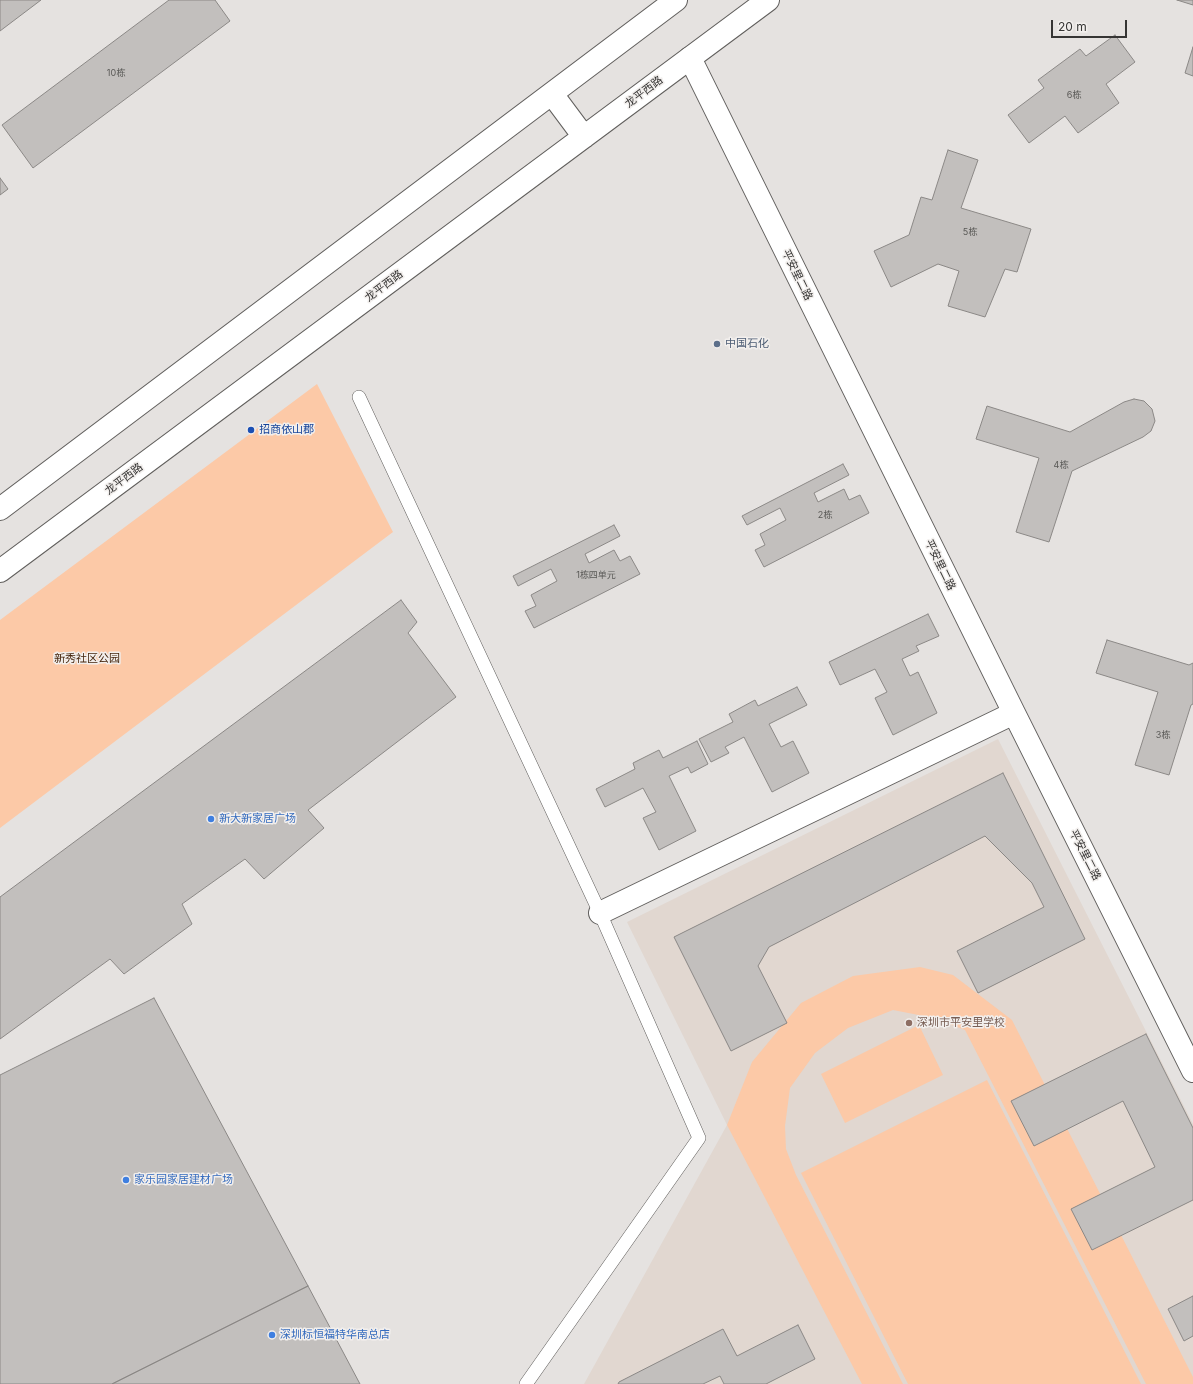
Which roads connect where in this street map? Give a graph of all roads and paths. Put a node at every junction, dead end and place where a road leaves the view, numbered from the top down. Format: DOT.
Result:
graph roads {
  1 [pos="676,0"];
  2 [pos="768,0"];
  3 [pos="690,58"];
  4 [pos="552,94"];
  5 [pos="584,137"];
  6 [pos="360,397"];
  7 [pos="0,509"];
  8 [pos="0,571"];
  9 [pos="1014,713"];
  10 [pos="600,913"];
  11 [pos="1193,1071"];
  12 [pos="526,1384"];
  1 -- 4 [label="main road"];
  2 -- 3 [label="main road, 龙平西路"];
  3 -- 5 [label="main road, 龙平西路"];
  3 -- 9 [label="main road, 平安里二路"];
  4 -- 5 [label="main road"];
  4 -- 7 [label="main road"];
  5 -- 8 [label="main road, 龙平西路"];
  6 -- 10 [label="lane"];
  9 -- 10 [label="main road"];
  9 -- 11 [label="main road, 平安里二路"];
  10 -- 12 [label="lane"];
}
